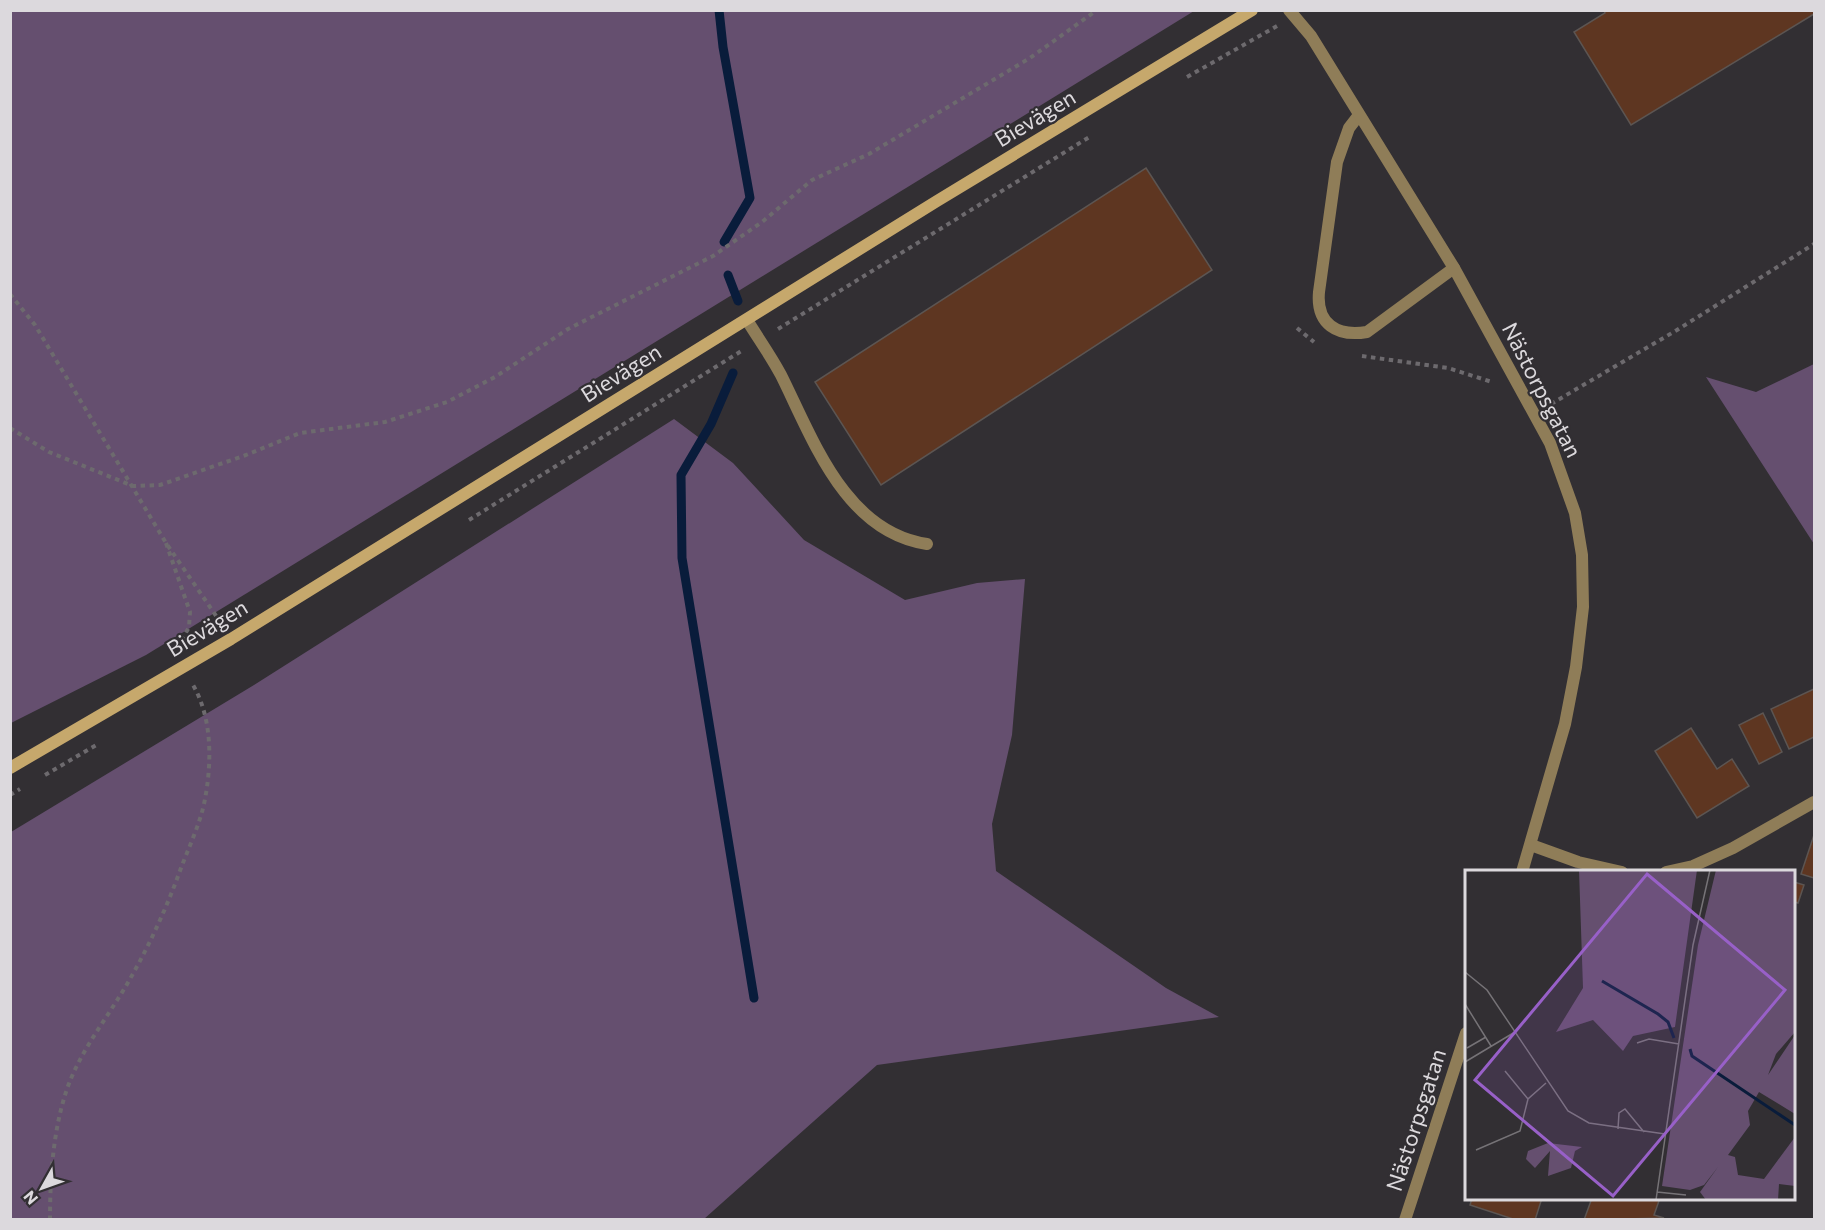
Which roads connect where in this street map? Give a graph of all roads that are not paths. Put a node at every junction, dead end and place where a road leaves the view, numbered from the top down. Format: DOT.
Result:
graph roads {
  1 [pos="1252,10"];
  2 [pos="1291,13"];
  3 [pos="1359,115"];
  4 [pos="1454,268"];
  5 [pos="747,320"];
  6 [pos="927,544"];
  7 [pos="10,768"];
  8 [pos="1815,802"];
  9 [pos="1532,845"];
  10 [pos="1694,869"];
  11 [pos="1523,870"];
  12 [pos="1613,870"];
  13 [pos="1465,1040"];
  14 [pos="1405,1220"];
  1 -- 5 [label="street, Bievägen"];
  2 -- 3 [label="street, Nästorpsgatan"];
  3 -- 4 [label="street, Nästorpsgatan"];
  3 -- 4 [label="street"];
  4 -- 9 [label="street, Nästorpsgatan"];
  5 -- 6 [label="street"];
  5 -- 7 [label="street, Bievägen"];
  8 -- 10 [label="street"];
  9 -- 11 [label="street, Nästorpsgatan"];
  9 -- 12 [label="street"];
  13 -- 14 [label="street, Nästorpsgatan"];
}
